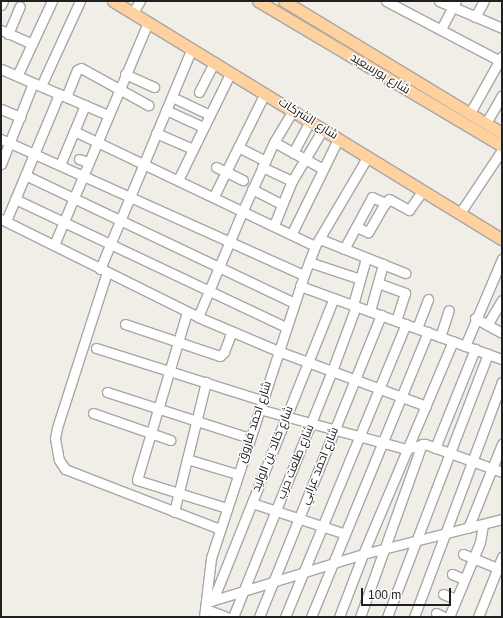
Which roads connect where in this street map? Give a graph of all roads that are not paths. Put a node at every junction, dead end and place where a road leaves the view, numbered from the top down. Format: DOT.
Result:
graph roads {
  1 [pos="3,1"];
  2 [pos="52,1"];
  3 [pos="80,1"];
  4 [pos="113,1"];
  5 [pos="140,1"];
  6 [pos="258,1"];
  7 [pos="284,1"];
  8 [pos="386,1"];
  9 [pos="439,1"];
  10 [pos="484,1"];
  11 [pos="454,4"];
  12 [pos="1,5"];
  13 [pos="20,6"];
  14 [pos="133,12"];
  15 [pos="475,17"];
  16 [pos="148,22"];
  17 [pos="502,28"];
  18 [pos="441,29"];
  19 [pos="4,32"];
  20 [pos="32,44"];
  21 [pos="192,48"];
  22 [pos="501,60"];
  23 [pos="214,62"];
  24 [pos="1,69"];
  25 [pos="231,72"];
  26 [pos="125,74"];
  27 [pos="17,76"];
  28 [pos="419,81"];
  29 [pos="37,84"];
  30 [pos="154,87"];
  31 [pos="118,90"];
  32 [pos="435,90"];
  33 [pos="199,92"];
  34 [pos="265,93"];
  35 [pos="63,95"];
  36 [pos="414,95"];
  37 [pos="502,95"];
  38 [pos="172,97"];
  39 [pos="85,105"];
  40 [pos="148,105"];
  41 [pos="430,105"];
  42 [pos="1,110"];
  43 [pos="166,110"];
  44 [pos="293,110"];
  45 [pos="470,113"];
  46 [pos="108,115"];
  47 [pos="210,115"];
  48 [pos="20,118"];
  49 [pos="310,121"];
  50 [pos="486,123"];
  51 [pos="203,128"];
  52 [pos="323,129"];
  53 [pos="74,130"];
  54 [pos="501,130"];
  55 [pos="156,133"];
  56 [pos="338,138"];
  57 [pos="5,141"];
  58 [pos="97,141"];
  59 [pos="274,142"];
  60 [pos="502,146"];
  61 [pos="238,147"];
  62 [pos="193,149"];
  63 [pos="502,150"];
  64 [pos="293,152"];
  65 [pos="34,154"];
  66 [pos="368,156"];
  67 [pos="304,158"];
  68 [pos="79,159"];
  69 [pos="88,162"];
  70 [pos="1,164"];
  71 [pos="144,164"];
  72 [pos="264,164"];
  73 [pos="60,165"];
  74 [pos="216,167"];
  75 [pos="323,169"];
  76 [pos="226,171"];
  77 [pos="26,175"];
  78 [pos="83,175"];
  79 [pos="178,180"];
  80 [pos="244,180"];
  81 [pos="292,181"];
  82 [pos="252,189"];
  83 [pos="423,190"];
  84 [pos="130,196"];
  85 [pos="214,196"];
  86 [pos="74,197"];
  87 [pos="15,199"];
  88 [pos="282,204"];
  89 [pos="385,204"];
  90 [pos="243,210"];
  91 [pos="460,213"];
  92 [pos="121,219"];
  93 [pos="3,220"];
  94 [pos="64,222"];
  95 [pos="274,225"];
  96 [pos="356,227"];
  97 [pos="292,233"];
  98 [pos="502,239"];
  99 [pos="230,240"];
  100 [pos="318,242"];
  101 [pos="110,244"];
  102 [pos="54,245"];
  103 [pos="344,249"];
  104 [pos="366,258"];
  105 [pos="502,259"];
  106 [pos="309,262"];
  107 [pos="218,264"];
  108 [pos="383,264"];
  109 [pos="103,270"];
  110 [pos="405,273"];
  111 [pos="304,275"];
  112 [pos="360,279"];
  113 [pos="378,283"];
  114 [pos="300,286"];
  115 [pos="207,289"];
  116 [pos="334,298"];
  117 [pos="428,299"];
  118 [pos="294,303"];
  119 [pos="501,303"];
  120 [pos="354,305"];
  121 [pos="449,310"];
  122 [pos="370,311"];
  123 [pos="187,312"];
  124 [pos="381,315"];
  125 [pos="198,317"];
  126 [pos="475,318"];
  127 [pos="396,321"];
  128 [pos="125,324"];
  129 [pos="406,324"];
  130 [pos="487,325"];
  131 [pos="286,327"];
  132 [pos="417,328"];
  133 [pos="232,331"];
  134 [pos="428,332"];
  135 [pos="502,333"];
  136 [pos="440,337"];
  137 [pos="453,341"];
  138 [pos="178,342"];
  139 [pos="466,346"];
  140 [pos="96,348"];
  141 [pos="475,349"];
  142 [pos="278,351"];
  143 [pos="488,354"];
  144 [pos="502,359"];
  145 [pos="308,362"];
  146 [pos="170,371"];
  147 [pos="332,371"];
  148 [pos="355,380"];
  149 [pos="206,382"];
  150 [pos="502,382"];
  151 [pos="378,388"];
  152 [pos="106,392"];
  153 [pos="402,397"];
  154 [pos="262,400"];
  155 [pos="426,406"];
  156 [pos="158,409"];
  157 [pos="259,409"];
  158 [pos="93,414"];
  159 [pos="286,416"];
  160 [pos="196,421"];
  161 [pos="311,423"];
  162 [pos="335,430"];
  163 [pos="150,433"];
  164 [pos="359,436"];
  165 [pos="249,438"];
  166 [pos="170,440"];
  167 [pos="384,443"];
  168 [pos="422,444"];
  169 [pos="502,444"];
  170 [pos="435,448"];
  171 [pos="408,449"];
  172 [pos="449,453"];
  173 [pos="187,459"];
  174 [pos="472,462"];
  175 [pos="492,469"];
  176 [pos="502,472"];
  177 [pos="237,474"];
  178 [pos="178,493"];
  179 [pos="252,503"];
  180 [pos="227,508"];
  181 [pos="276,511"];
  182 [pos="174,512"];
  183 [pos="299,519"];
  184 [pos="502,520"];
  185 [pos="483,525"];
  186 [pos="322,526"];
  187 [pos="468,528"];
  188 [pos="220,529"];
  189 [pos="345,534"];
  190 [pos="444,534"];
  191 [pos="414,542"];
  192 [pos="384,549"];
  193 [pos="363,554"];
  194 [pos="463,554"];
  195 [pos="502,557"];
  196 [pos="473,558"];
  197 [pos="333,564"];
  198 [pos="500,569"];
  199 [pos="303,572"];
  200 [pos="452,574"];
  201 [pos="464,579"];
  202 [pos="273,580"];
  203 [pos="243,590"];
  204 [pos="443,594"];
  205 [pos="456,599"];
  206 [pos="207,607"];
  207 [pos="227,617"];
  208 [pos="233,617"];
  209 [pos="259,617"];
  210 [pos="285,617"];
  211 [pos="311,617"];
  212 [pos="339,617"];
  213 [pos="360,617"];
  214 [pos="387,617"];
  215 [pos="414,617"];
  216 [pos="449,617"];
  217 [pos="478,617"];
  1 -- 12 [label="street"];
  2 -- 20 [label="street"];
  3 -- 29 [label="street"];
  4 -- 14 [label="main road, شارع الشركات"];
  5 -- 14 [label="street"];
  6 -- 36 [label="main road, شارع بورسعيد"];
  7 -- 28 [label="main road, شارع بورسعيد"];
  8 -- 18 [label="street"];
  9 -- 11 [label="street"];
  10 -- 15 [label="street"];
  11 -- 15 [label="street"];
  11 -- 18 [label="street"];
  13 -- 19 [label="street"];
  14 -- 16 [label="main road, شارع الشركات"];
  15 -- 17 [label="street"];
  16 -- 21 [label="main road, شارع الشركات"];
  16 -- 26 [label="street"];
  18 -- 22 [label="street"];
  19 -- 20 [label="street"];
  20 -- 27 [label="street"];
  21 -- 23 [label="main road, شارع الشركات"];
  21 -- 38 [label="street"];
  22 -- 45 [label="street"];
  23 -- 25 [label="main road, شارع الشركات"];
  23 -- 33 [label="street"];
  24 -- 27 [label="street"];
  25 -- 34 [label="main road, شارع الشركات"];
  25 -- 47 [label="street"];
  26 -- 30 [label="street"];
  26 -- 31 [label="street"];
  27 -- 29 [label="street"];
  28 -- 32 [label="main road, شارع بورسعيد"];
  28 -- 36 [label="main road"];
  29 -- 35 [label="street"];
  29 -- 48 [label="street"];
  31 -- 35 [label="street"];
  31 -- 40 [label="street"];
  31 -- 46 [label="street"];
  32 -- 41 [label="main road"];
  32 -- 45 [label="main road, شارع بورسعيد"];
  34 -- 44 [label="main road, شارع الشركات"];
  34 -- 61 [label="street"];
  35 -- 39 [label="street"];
  35 -- 65 [label="street"];
  36 -- 41 [label="main road, شارع بورسعيد"];
  37 -- 50 [label="street"];
  38 -- 43 [label="street"];
  38 -- 47 [label="street"];
  39 -- 46 [label="street"];
  39 -- 53 [label="street"];
  41 -- 60 [label="main road, شارع بورسعيد"];
  42 -- 48 [label="street"];
  43 -- 51 [label="street"];
  43 -- 55 [label="street"];
  44 -- 49 [label="main road, شارع الشركات"];
  44 -- 59 [label="street"];
  45 -- 50 [label="main road, شارع بورسعيد"];
  46 -- 58 [label="street"];
  47 -- 51 [label="street"];
  48 -- 57 [label="street"];
  49 -- 52 [label="main road, شارع الشركات"];
  49 -- 64 [label="street"];
  50 -- 54 [label="main road, شارع بورسعيد"];
  51 -- 62 [label="street"];
  52 -- 56 [label="main road, شارع الشركات"];
  52 -- 67 [label="street"];
  53 -- 58 [label="street"];
  53 -- 73 [label="street"];
  55 -- 62 [label="street"];
  55 -- 71 [label="street"];
  56 -- 66 [label="main road, شارع الشركات"];
  56 -- 75 [label="street"];
  57 -- 65 [label="street"];
  57 -- 70 [label="street"];
  58 -- 69 [label="street"];
  58 -- 71 [label="street"];
  59 -- 64 [label="street"];
  59 -- 72 [label="street"];
  61 -- 72 [label="street"];
  61 -- 76 [label="street"];
  62 -- 79 [label="street"];
  63 -- 91 [label="street"];
  64 -- 67 [label="street"];
  65 -- 73 [label="street"];
  65 -- 77 [label="street"];
  66 -- 83 [label="main road, شارع الشركات"];
  66 -- 100 [label="street, شارع احمد فاروق"];
  67 -- 75 [label="street"];
  67 -- 81 [label="street"];
  68 -- 69 [label="street"];
  69 -- 78 [label="street"];
  71 -- 79 [label="street"];
  71 -- 84 [label="street"];
  72 -- 81 [label="street"];
  72 -- 82 [label="street"];
  73 -- 78 [label="street"];
  74 -- 76 [label="street"];
  75 -- 97 [label="street"];
  76 -- 80 [label="street"];
  76 -- 85 [label="street"];
  77 -- 86 [label="street"];
  77 -- 87 [label="street"];
  78 -- 84 [label="street"];
  78 -- 86 [label="street"];
  79 -- 85 [label="street"];
  81 -- 88 [label="street"];
  82 -- 88 [label="street"];
  82 -- 90 [label="street"];
  83 -- 89 [label="street"];
  83 -- 91 [label="main road, شارع الشركات"];
  84 -- 92 [label="street"];
  84 -- 99 [label="street"];
  85 -- 90 [label="street"];
  86 -- 92 [label="street"];
  86 -- 94 [label="street"];
  87 -- 93 [label="street"];
  87 -- 94 [label="street"];
  88 -- 95 [label="street"];
  89 -- 96 [label="street"];
  89 -- 96 [label="street"];
  90 -- 95 [label="street"];
  90 -- 99 [label="street"];
  91 -- 98 [label="main road, شارع الشركات"];
  92 -- 101 [label="street"];
  92 -- 107 [label="street"];
  93 -- 102 [label="street"];
  94 -- 101 [label="street"];
  94 -- 102 [label="street"];
  95 -- 97 [label="street"];
  96 -- 103 [label="street"];
  97 -- 100 [label="street"];
  99 -- 107 [label="street"];
  99 -- 111 [label="street"];
  100 -- 103 [label="street"];
  100 -- 106 [label="street, شارع احمد فاروق"];
  101 -- 109 [label="street"];
  101 -- 115 [label="street"];
  102 -- 109 [label="street"];
  103 -- 104 [label="street"];
  104 -- 108 [label="street"];
  104 -- 112 [label="street, شارع طلعت حرب"];
  105 -- 126 [label="street"];
  106 -- 111 [label="street, شارع احمد فاروق"];
  106 -- 112 [label="street"];
  107 -- 115 [label="street"];
  107 -- 118 [label="street"];
  108 -- 110 [label="street"];
  108 -- 113 [label="street"];
  109 -- 123 [label="street"];
  109 -- 182 [label="street"];
  111 -- 114 [label="street, شارع احمد فاروق"];
  112 -- 120 [label="street, شارع طلعت حرب"];
  113 -- 122 [label="street"];
  113 -- 127 [label="street"];
  114 -- 116 [label="street"];
  114 -- 118 [label="street, شارع احمد فاروق"];
  115 -- 125 [label="street"];
  115 -- 131 [label="street"];
  116 -- 120 [label="street"];
  116 -- 145 [label="street, شارع خالد بن الوليد"];
  117 -- 132 [label="street"];
  118 -- 131 [label="street, شارع احمد فاروق"];
  119 -- 130 [label="street"];
  120 -- 122 [label="street"];
  120 -- 147 [label="street, شارع طلعت حرب"];
  121 -- 136 [label="street"];
  122 -- 124 [label="street"];
  123 -- 125 [label="street"];
  123 -- 138 [label="street"];
  124 -- 127 [label="street"];
  124 -- 148 [label="street, شارع احمد عرابي"];
  125 -- 133 [label="street"];
  126 -- 130 [label="street"];
  126 -- 139 [label="street"];
  127 -- 129 [label="street"];
  128 -- 138 [label="street"];
  129 -- 132 [label="street"];
  129 -- 151 [label="street"];
  130 -- 135 [label="street"];
  131 -- 142 [label="street, شارع احمد فاروق"];
  132 -- 134 [label="street"];
  133 -- 138 [label="street"];
  133 -- 142 [label="street"];
  134 -- 136 [label="street"];
  134 -- 153 [label="street"];
  136 -- 137 [label="street"];
  137 -- 139 [label="street"];
  137 -- 155 [label="street"];
  138 -- 146 [label="street"];
  139 -- 141 [label="street"];
  140 -- 146 [label="street"];
  141 -- 143 [label="street"];
  141 -- 170 [label="street"];
  142 -- 145 [label="street"];
  142 -- 154 [label="street, شارع احمد فاروق"];
  143 -- 144 [label="street"];
  143 -- 172 [label="street"];
  145 -- 147 [label="street"];
  145 -- 159 [label="street, شارع خالد بن الوليد"];
  146 -- 149 [label="street"];
  146 -- 156 [label="street"];
  147 -- 148 [label="street"];
  147 -- 161 [label="street, شارع طلعت حرب"];
  148 -- 151 [label="street"];
  148 -- 162 [label="street, شارع احمد عرابي"];
  149 -- 154 [label="street"];
  149 -- 160 [label="street"];
  150 -- 174 [label="street"];
  151 -- 153 [label="street"];
  151 -- 164 [label="street"];
  152 -- 156 [label="street"];
  153 -- 155 [label="street"];
  153 -- 167 [label="street"];
  154 -- 157 [label="street, شارع احمد فاروق"];
  155 -- 171 [label="street"];
  156 -- 160 [label="street"];
  156 -- 163 [label="street"];
  157 -- 159 [label="street"];
  157 -- 165 [label="street, شارع احمد فاروق"];
  158 -- 163 [label="street"];
  159 -- 161 [label="street"];
  159 -- 179 [label="street, شارع خالد بن الوليد"];
  160 -- 165 [label="street"];
  160 -- 173 [label="street"];
  161 -- 162 [label="street"];
  161 -- 181 [label="street, شارع طلعت حرب"];
  162 -- 164 [label="street"];
  162 -- 183 [label="street, شارع احمد عرابي"];
  163 -- 166 [label="street"];
  163 -- 178 [label="street"];
  164 -- 167 [label="street"];
  164 -- 186 [label="street"];
  165 -- 177 [label="street, شارع احمد فاروق"];
  167 -- 171 [label="street"];
  167 -- 189 [label="street"];
  168 -- 170 [label="street"];
  168 -- 171 [label="street"];
  168 -- 192 [label="street"];
  169 -- 175 [label="street"];
  170 -- 172 [label="street"];
  171 -- 193 [label="street"];
  172 -- 174 [label="street"];
  172 -- 191 [label="street"];
  173 -- 177 [label="street"];
  173 -- 178 [label="street"];
  174 -- 175 [label="street"];
  174 -- 190 [label="street"];
  175 -- 176 [label="street"];
  175 -- 187 [label="street"];
  177 -- 180 [label="street, شارع احمد فاروق"];
  178 -- 180 [label="street"];
  178 -- 182 [label="street"];
  179 -- 181 [label="street"];
  179 -- 206 [label="street, شارع خالد بن الوليد"];
  180 -- 188 [label="street, شارع احمد فاروق"];
  181 -- 183 [label="street"];
  181 -- 203 [label="street, شارع طلعت حرب"];
  182 -- 188 [label="street"];
  183 -- 186 [label="street"];
  183 -- 202 [label="street, شارع احمد عرابي"];
  184 -- 185 [label="street"];
  185 -- 187 [label="street"];
  185 -- 196 [label="street"];
  186 -- 189 [label="street"];
  186 -- 199 [label="street"];
  187 -- 190 [label="street"];
  188 -- 206 [label="street, شارع احمد فاروق"];
  189 -- 197 [label="street"];
  190 -- 191 [label="street"];
  190 -- 215 [label="street"];
  191 -- 192 [label="street"];
  191 -- 214 [label="street"];
  192 -- 193 [label="street"];
  192 -- 213 [label="street"];
  193 -- 197 [label="street"];
  193 -- 212 [label="street"];
  194 -- 196 [label="street"];
  195 -- 198 [label="street"];
  196 -- 198 [label="street"];
  196 -- 201 [label="street"];
  197 -- 199 [label="street"];
  197 -- 211 [label="street"];
  198 -- 217 [label="street"];
  199 -- 202 [label="street"];
  199 -- 210 [label="street"];
  200 -- 201 [label="street"];
  201 -- 205 [label="street"];
  202 -- 203 [label="street"];
  202 -- 209 [label="street, شارع احمد عرابي"];
  203 -- 206 [label="street"];
  203 -- 208 [label="street, شارع طلعت حرب"];
  204 -- 205 [label="street"];
  205 -- 216 [label="street"];
  206 -- 207 [label="street"];
}
